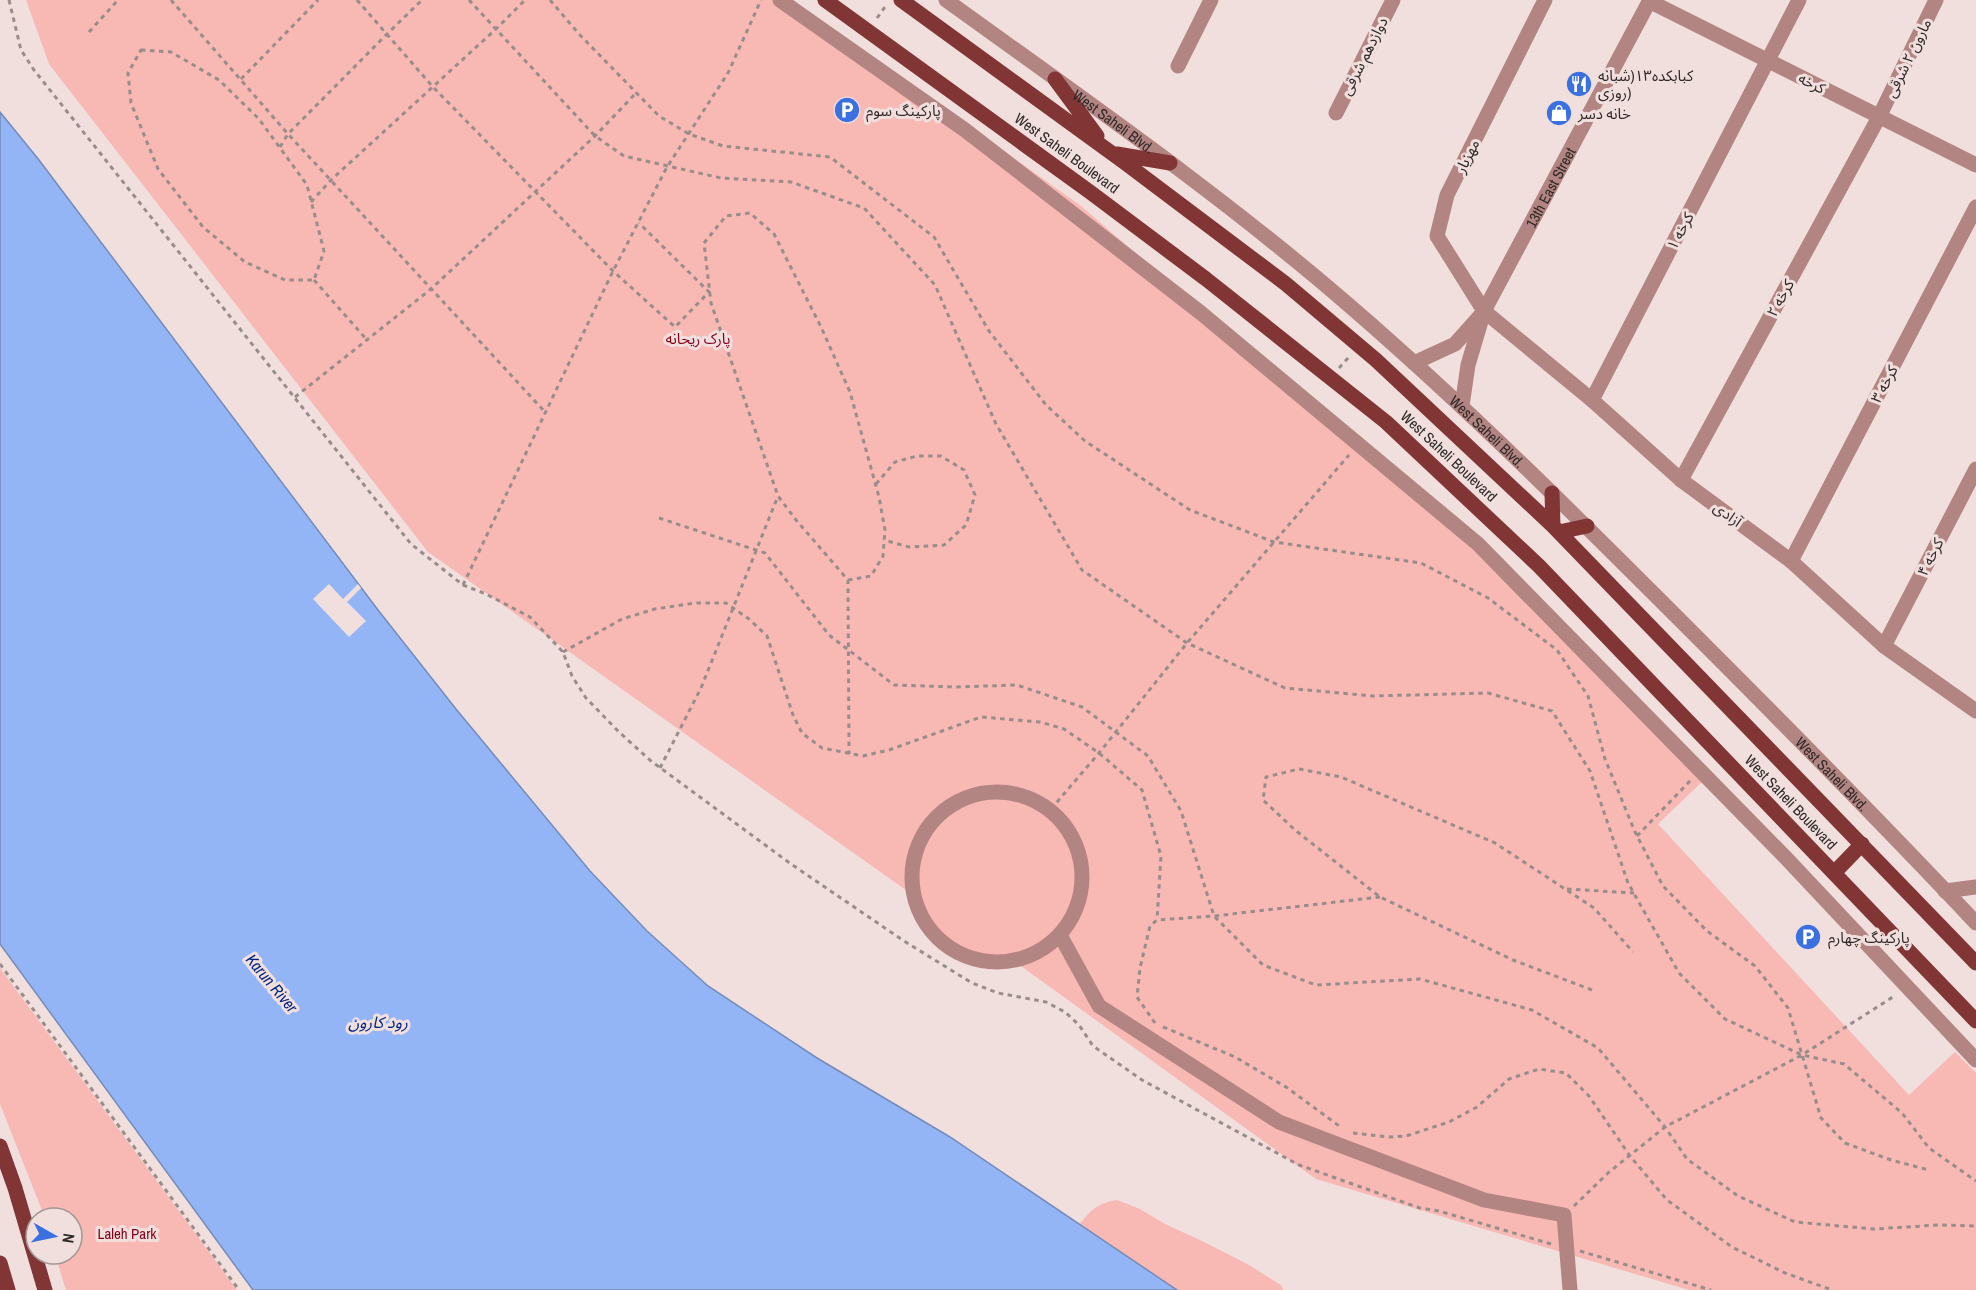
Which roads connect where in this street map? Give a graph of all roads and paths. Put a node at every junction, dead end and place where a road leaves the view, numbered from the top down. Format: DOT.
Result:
graph roads {
  1 [pos="9,0"];
  2 [pos="118,0"];
  3 [pos="171,0"];
  4 [pos="318,0"];
  5 [pos="357,0"];
  6 [pos="422,0"];
  7 [pos="469,0"];
  8 [pos="525,0"];
  9 [pos="550,0"];
  10 [pos="761,0"];
  11 [pos="780,0"];
  12 [pos="825,0"];
  13 [pos="901,0"];
  14 [pos="946,0"];
  15 [pos="1211,0"];
  16 [pos="1393,0"];
  17 [pos="1545,0"];
  18 [pos="1649,0"];
  19 [pos="1799,0"];
  20 [pos="1936,0"];
  21 [pos="496,29"];
  22 [pos="89,32"];
  23 [pos="386,34"];
  24 [pos="1769,61"];
  25 [pos="1178,66"];
  26 [pos="241,79"];
  27 [pos="1055,79"];
  28 [pos="433,87"];
  29 [pos="636,93"];
  30 [pos="1336,113"];
  31 [pos="1879,117"];
  32 [pos="288,134"];
  33 [pos="689,134"];
  34 [pos="595,136"];
  35 [pos="280,147"];
  36 [pos="1109,151"];
  37 [pos="1170,163"];
  38 [pos="1976,165"];
  39 [pos="667,167"];
  40 [pos="331,180"];
  41 [pos="536,190"];
  42 [pos="311,202"];
  43 [pos="1976,207"];
  44 [pos="639,223"];
  45 [pos="613,271"];
  46 [pos="314,280"];
  47 [pos="431,289"];
  48 [pos="709,292"];
  49 [pos="1484,311"];
  50 [pos="367,340"];
  51 [pos="1351,354"];
  52 [pos="1414,363"];
  53 [pos="1338,369"];
  54 [pos="295,397"];
  55 [pos="1592,400"];
  56 [pos="1462,406"];
  57 [pos="546,413"];
  58 [pos="1358,444"];
  59 [pos="1976,468"];
  60 [pos="1681,480"];
  61 [pos="876,484"];
  62 [pos="1552,493"];
  63 [pos="778,496"];
  64 [pos="659,518"];
  65 [pos="1587,526"];
  66 [pos="1556,529"];
  67 [pos="884,540"];
  68 [pos="1275,542"];
  69 [pos="755,550"];
  70 [pos="1791,561"];
  71 [pos="848,580"];
  72 [pos="463,585"];
  73 [pos="734,608"];
  74 [pos="1187,643"];
  75 [pos="1884,646"];
  76 [pos="847,649"];
  77 [pos="563,652"];
  78 [pos="1976,711"];
  79 [pos="1116,732"];
  80 [pos="1099,753"];
  81 [pos="849,754"];
  82 [pos="660,768"];
  83 [pos="1700,770"];
  84 [pos="1051,809"];
  85 [pos="1637,836"];
  86 [pos="1862,844"];
  87 [pos="1834,873"];
  88 [pos="1976,887"];
  89 [pos="1565,889"];
  90 [pos="1945,891"];
  91 [pos="1634,893"];
  92 [pos="1380,897"];
  93 [pos="1214,916"];
  94 [pos="1157,920"];
  95 [pos="1976,923"];
  96 [pos="1060,936"];
  97 [pos="1633,952"];
  98 [pos="1976,963"];
  99 [pos="0,964"];
  100 [pos="1908,987"];
  101 [pos="1592,990"];
  102 [pos="1976,1021"];
  103 [pos="1802,1055"];
  104 [pos="1976,1060"];
  105 [pos="1665,1127"];
  106 [pos="0,1146"];
  107 [pos="1929,1170"];
  108 [pos="1976,1180"];
  109 [pos="1564,1215"];
  110 [pos="1976,1226"];
  111 [pos="1567,1247"];
  112 [pos="0,1263"];
  113 [pos="8,1290"];
  114 [pos="45,1290"];
  115 [pos="240,1290"];
  116 [pos="1570,1290"];
  117 [pos="1711,1290"];
  118 [pos="1832,1290"];
  1 -- 54 [label="path"];
  2 -- 22 [label="path"];
  3 -- 26 [label="path"];
  4 -- 26 [label="path"];
  5 -- 23 [label="path"];
  6 -- 23 [label="path"];
  7 -- 21 [label="path"];
  8 -- 21 [label="path"];
  9 -- 29 [label="path"];
  10 -- 33 [label="path"];
  11 -- 58 [label="street"];
  12 -- 87 [label="main road, West Saheli Boulevard"];
  13 -- 36 [label="main road, West Saheli Boulevard"];
  14 -- 27 [label="street, West Saheli Blvd."];
  15 -- 25 [label="street"];
  16 -- 30 [label="street, دوازدهم شرقی"];
  17 -- 49 [label="street, مهزیار"];
  18 -- 24 [label="street, کرخه"];
  18 -- 49 [label="street, 13th East Street"];
  19 -- 24 [label="street, کرخه ۱"];
  20 -- 31 [label="street, مارون ۲ شرقی"];
  21 -- 28 [label="path"];
  21 -- 34 [label="path"];
  23 -- 28 [label="path"];
  23 -- 32 [label="path"];
  24 -- 31 [label="street, کرخه"];
  24 -- 55 [label="street, کرخه ۱"];
  26 -- 32 [label="path"];
  27 -- 36 [label="main road"];
  27 -- 37 [label="street, West Saheli Blvd."];
  28 -- 40 [label="path"];
  28 -- 41 [label="path"];
  29 -- 33 [label="path"];
  29 -- 34 [label="path"];
  31 -- 38 [label="street, کرخه"];
  31 -- 60 [label="street, کرخه ۲"];
  32 -- 35 [label="path"];
  32 -- 40 [label="path"];
  33 -- 39 [label="path"];
  33 -- 68 [label="path"];
  34 -- 39 [label="path"];
  34 -- 41 [label="path"];
  35 -- 42 [label="path"];
  35 -- 46 [label="path"];
  36 -- 37 [label="main road"];
  36 -- 66 [label="main road, West Saheli Boulevard"];
  37 -- 52 [label="street, West Saheli Blvd."];
  39 -- 44 [label="path"];
  39 -- 74 [label="path"];
  40 -- 42 [label="path"];
  40 -- 47 [label="path"];
  41 -- 45 [label="path"];
  41 -- 47 [label="path"];
  42 -- 46 [label="path"];
  43 -- 70 [label="street, کرخه ۳"];
  44 -- 45 [label="path"];
  44 -- 48 [label="path"];
  45 -- 48 [label="path"];
  45 -- 57 [label="path"];
  46 -- 50 [label="path"];
  47 -- 50 [label="path"];
  47 -- 57 [label="path"];
  48 -- 61 [label="path"];
  48 -- 63 [label="path"];
  49 -- 52 [label="street, 13th East Street"];
  49 -- 55 [label="street, آزادی"];
  49 -- 56 [label="street, 13th East Street"];
  50 -- 54 [label="path"];
  51 -- 53 [label="path"];
  52 -- 56 [label="street, West Saheli Blvd."];
  54 -- 72 [label="path"];
  55 -- 60 [label="street, آزادی"];
  56 -- 62 [label="street, West Saheli Blvd."];
  57 -- 72 [label="path"];
  58 -- 68 [label="path"];
  58 -- 83 [label="street"];
  59 -- 75 [label="street, کرخه ۴"];
  60 -- 70 [label="street, آزادی"];
  61 -- 67 [label="path"];
  61 -- 67 [label="path"];
  62 -- 65 [label="street, West Saheli Blvd."];
  62 -- 66 [label="main road"];
  63 -- 69 [label="path"];
  63 -- 71 [label="path"];
  64 -- 69 [label="path"];
  65 -- 66 [label="main road"];
  65 -- 90 [label="street, West Saheli Blvd."];
  66 -- 86 [label="main road, West Saheli Boulevard"];
  67 -- 71 [label="path"];
  68 -- 74 [label="path"];
  68 -- 85 [label="path"];
  69 -- 73 [label="path"];
  69 -- 76 [label="path"];
  70 -- 75 [label="street, آزادی"];
  71 -- 76 [label="path"];
  72 -- 77 [label="path"];
  73 -- 77 [label="path"];
  73 -- 81 [label="path"];
  73 -- 82 [label="path"];
  74 -- 79 [label="path"];
  74 -- 91 [label="path"];
  75 -- 78 [label="street, آزادی"];
  76 -- 79 [label="path"];
  76 -- 81 [label="path"];
  77 -- 82 [label="path"];
  79 -- 80 [label="path"];
  79 -- 93 [label="path"];
  80 -- 81 [label="path"];
  80 -- 84 [label="path"];
  80 -- 94 [label="path"];
  82 -- 111 [label="path"];
  83 -- 85 [label="path"];
  83 -- 100 [label="street"];
  84 -- 96 [label="street"];
  84 -- 96 [label="street"];
  85 -- 103 [label="path"];
  86 -- 87 [label="main road"];
  86 -- 98 [label="main road, West Saheli Boulevard"];
  87 -- 102 [label="main road, West Saheli Boulevard"];
  88 -- 90 [label="street"];
  89 -- 91 [label="path"];
  89 -- 92 [label="path"];
  89 -- 97 [label="path"];
  90 -- 95 [label="street, West Saheli Blvd."];
  91 -- 103 [label="path"];
  92 -- 93 [label="path"];
  92 -- 101 [label="path"];
  93 -- 94 [label="path"];
  93 -- 105 [label="path"];
  94 -- 118 [label="path"];
  96 -- 109 [label="street"];
  99 -- 115 [label="path"];
  100 -- 103 [label="path"];
  100 -- 104 [label="street"];
  103 -- 105 [label="path"];
  103 -- 107 [label="path"];
  103 -- 108 [label="path"];
  105 -- 109 [label="path"];
  105 -- 110 [label="path"];
  106 -- 114 [label="main road"];
  109 -- 111 [label="street"];
  111 -- 116 [label="street"];
  111 -- 117 [label="path"];
  112 -- 113 [label="main road"];
}
